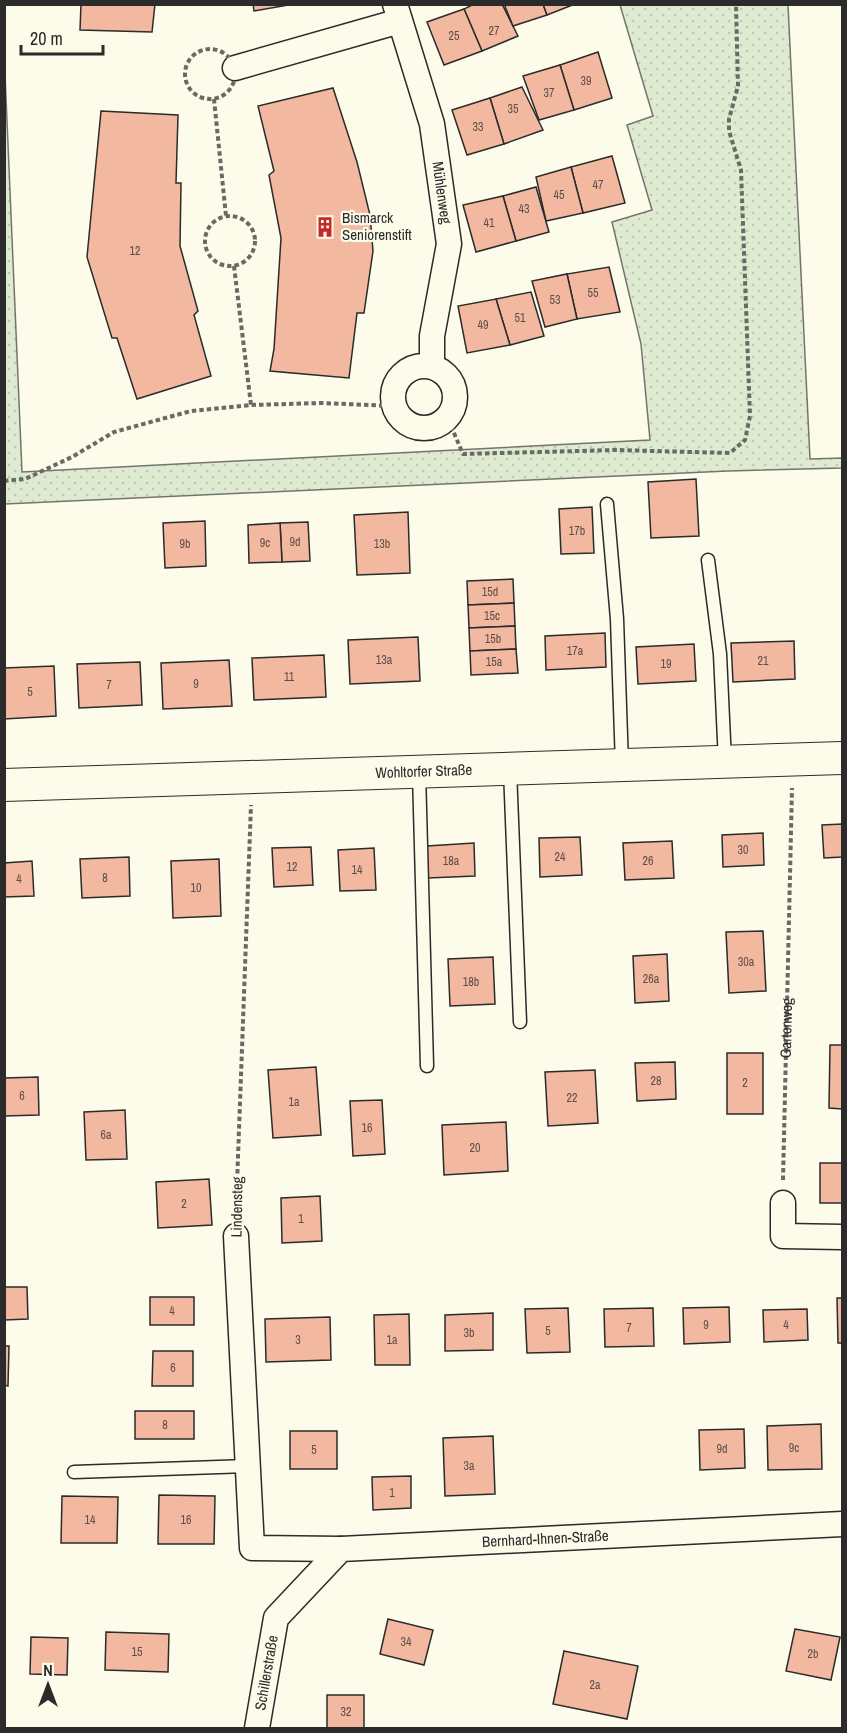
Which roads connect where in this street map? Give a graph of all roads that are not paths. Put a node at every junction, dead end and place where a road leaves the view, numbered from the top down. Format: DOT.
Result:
graph roads {
  1 [pos="397,13"];
  2 [pos="235,68"];
  3 [pos="432,366"];
  4 [pos="607,504"];
  5 [pos="708,560"];
  6 [pos="843,758"];
  7 [pos="725,763"];
  8 [pos="622,766"];
  9 [pos="510,770"];
  10 [pos="419,773"];
  11 [pos="4,785"];
  12 [pos="520,1022"];
  13 [pos="427,1066"];
  14 [pos="783,1203"];
  15 [pos="236,1236"];
  16 [pos="843,1237"];
  17 [pos="248,1466"];
  18 [pos="74,1472"];
  19 [pos="843,1524"];
  20 [pos="341,1549"];
  21 [pos="257,1728"];
  1 -- 2 [label="street, Mühlenweg"];
  1 -- 3 [label="street, Mühlenweg"];
  3 -- 3 [label="street"];
  4 -- 8 [label="lane"];
  5 -- 7 [label="lane"];
  6 -- 7 [label="street, Wohltorfer Straße"];
  7 -- 8 [label="street, Wohltorfer Straße"];
  8 -- 9 [label="street, Wohltorfer Straße"];
  9 -- 10 [label="street, Wohltorfer Straße"];
  9 -- 12 [label="lane"];
  10 -- 11 [label="street, Wohltorfer Straße"];
  10 -- 13 [label="lane"];
  14 -- 16 [label="street"];
  15 -- 17 [label="street, Lindensteg"];
  17 -- 18 [label="lane"];
  17 -- 20 [label="street, Lindensteg"];
  19 -- 20 [label="street, Bernhard-Ihnen-Straße"];
  20 -- 21 [label="street, Schillerstraße"];
}
